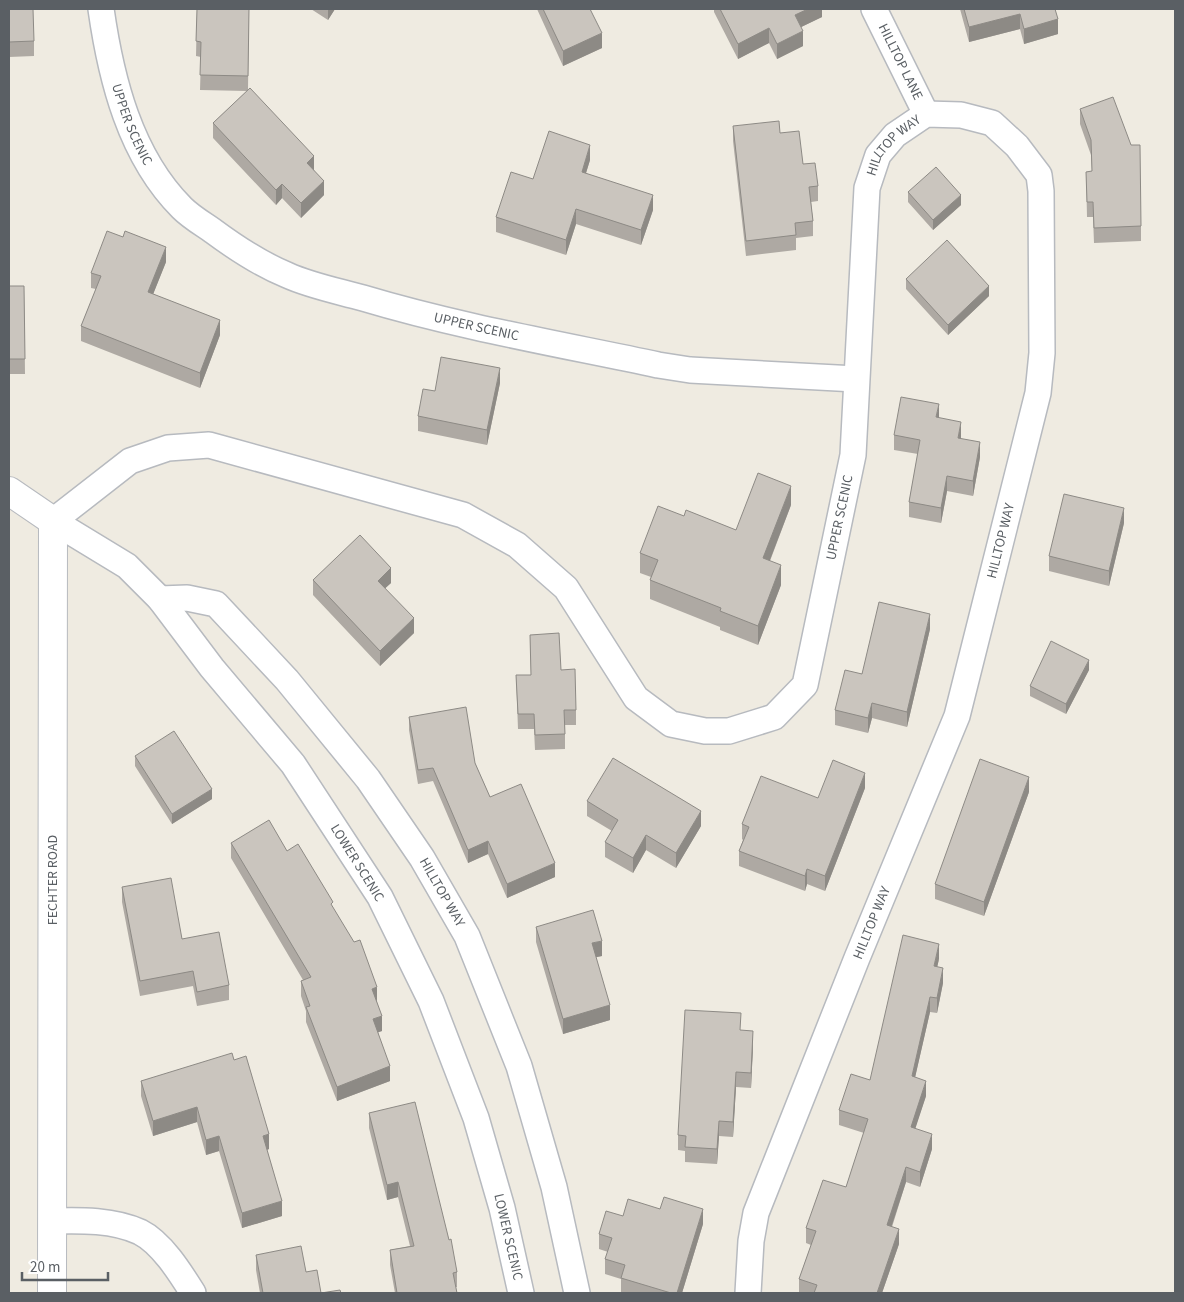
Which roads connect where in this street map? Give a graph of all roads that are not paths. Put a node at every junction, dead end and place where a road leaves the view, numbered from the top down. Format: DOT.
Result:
graph roads {
  1 [pos="101,9"];
  2 [pos="874,9"];
  3 [pos="926,114"];
  4 [pos="856,378"];
  5 [pos="9,491"];
  6 [pos="53,521"];
  7 [pos="160,599"];
  8 [pos="52,1221"];
  9 [pos="52,1293"];
  10 [pos="193,1293"];
  11 [pos="521,1293"];
  12 [pos="577,1293"];
  13 [pos="748,1293"];
  1 -- 4 [label="street, UPPER SCENIC"];
  2 -- 3 [label="street, HILLTOP LANE"];
  3 -- 4 [label="street, HILLTOP WAY"];
  3 -- 13 [label="street, HILLTOP WAY"];
  4 -- 6 [label="street, UPPER SCENIC"];
  5 -- 6 [label="street"];
  6 -- 7 [label="street, LOWER SCENIC"];
  6 -- 8 [label="street, FECHTER ROAD"];
  7 -- 11 [label="street, LOWER SCENIC"];
  7 -- 12 [label="street, HILLTOP WAY"];
  8 -- 9 [label="street, FECHTER ROAD"];
  8 -- 10 [label="street"];
}
